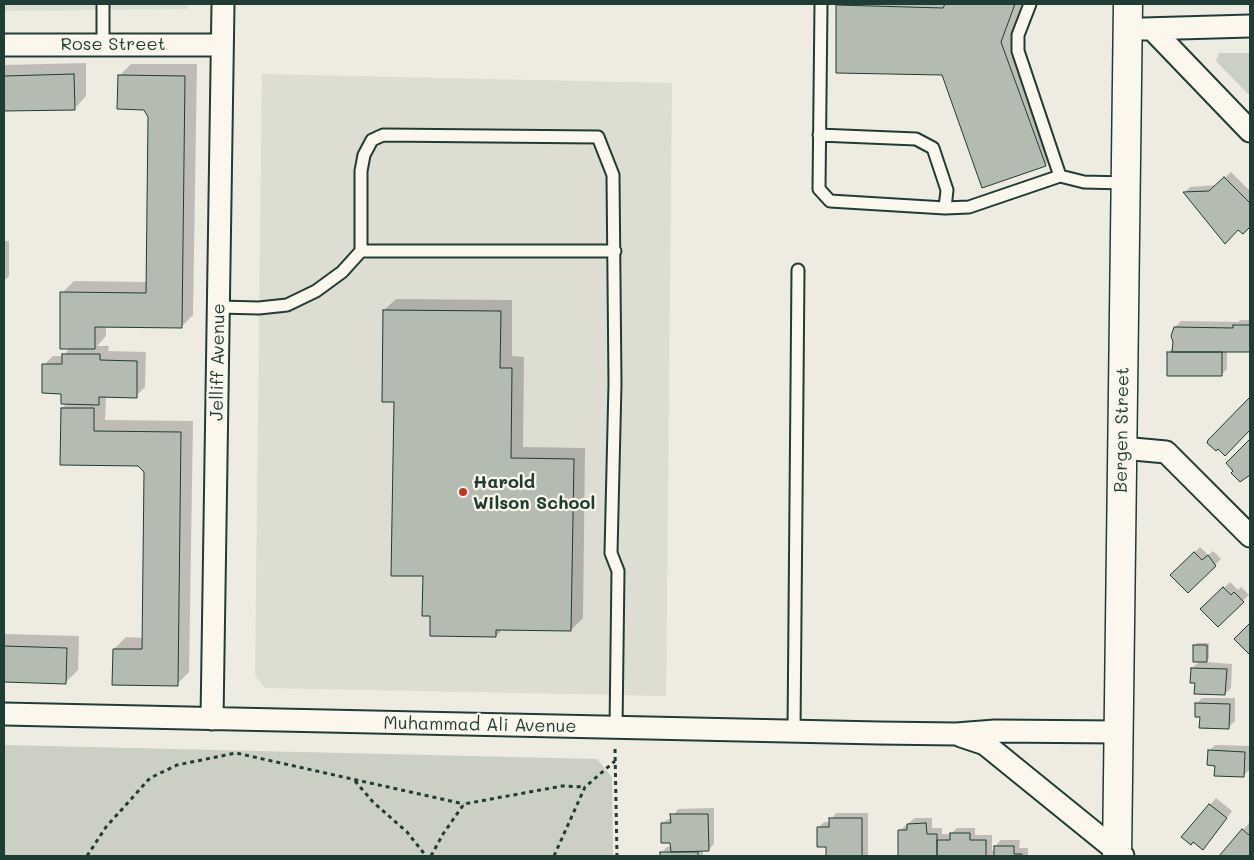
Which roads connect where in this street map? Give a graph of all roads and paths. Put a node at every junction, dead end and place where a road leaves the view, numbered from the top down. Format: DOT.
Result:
graph roads {
  1 [pos="102,4"];
  2 [pos="223,4"];
  3 [pos="821,4"];
  4 [pos="1030,4"];
  5 [pos="1136,20"];
  6 [pos="1250,26"];
  7 [pos="103,43"];
  8 [pos="4,45"];
  9 [pos="222,45"];
  10 [pos="1250,131"];
  11 [pos="819,135"];
  12 [pos="1060,176"];
  13 [pos="1125,183"];
  14 [pos="945,208"];
  15 [pos="361,251"];
  16 [pos="615,251"];
  17 [pos="798,270"];
  18 [pos="219,307"];
  19 [pos="1122,448"];
  20 [pos="1250,536"];
  21 [pos="4,714"];
  22 [pos="212,720"];
  23 [pos="616,728"];
  24 [pos="794,731"];
  25 [pos="1119,732"];
  26 [pos="956,734"];
  27 [pos="615,760"];
  28 [pos="354,780"];
  29 [pos="585,787"];
  30 [pos="464,804"];
  31 [pos="1119,854"];
  32 [pos="87,856"];
  33 [pos="426,856"];
  34 [pos="431,856"];
  35 [pos="554,856"];
  36 [pos="617,856"];
  1 -- 7 [label="lane"];
  2 -- 9 [label="street, Jelliff Avenue"];
  3 -- 11 [label="lane"];
  4 -- 12 [label="lane"];
  5 -- 6 [label="street"];
  5 -- 10 [label="street"];
  5 -- 13 [label="main road, Bergen Street"];
  7 -- 8 [label="street, Rose Street"];
  7 -- 9 [label="street, Rose Street"];
  9 -- 18 [label="street, Jelliff Avenue"];
  11 -- 14 [label="lane"];
  11 -- 14 [label="lane"];
  12 -- 13 [label="lane"];
  12 -- 14 [label="lane"];
  13 -- 19 [label="main road, Bergen Street"];
  15 -- 16 [label="lane"];
  15 -- 16 [label="lane"];
  15 -- 18 [label="lane"];
  16 -- 23 [label="lane"];
  17 -- 24 [label="lane"];
  18 -- 22 [label="street, Jelliff Avenue"];
  19 -- 20 [label="street"];
  19 -- 25 [label="main road, Bergen Street"];
  21 -- 22 [label="street, Muhammad Ali Avenue"];
  22 -- 23 [label="street, Muhammad Ali Avenue"];
  23 -- 24 [label="street, Muhammad Ali Avenue"];
  23 -- 27 [label="path"];
  24 -- 26 [label="street, Muhammad Ali Avenue"];
  25 -- 26 [label="street, Muhammad Ali Avenue"];
  25 -- 31 [label="main road, Bergen Street"];
  26 -- 31 [label="street, Muhammad Ali Avenue"];
  27 -- 29 [label="path"];
  27 -- 36 [label="path"];
  28 -- 30 [label="path"];
  28 -- 32 [label="path"];
  28 -- 33 [label="path"];
  29 -- 30 [label="path"];
  29 -- 35 [label="path"];
  30 -- 34 [label="path"];
}
